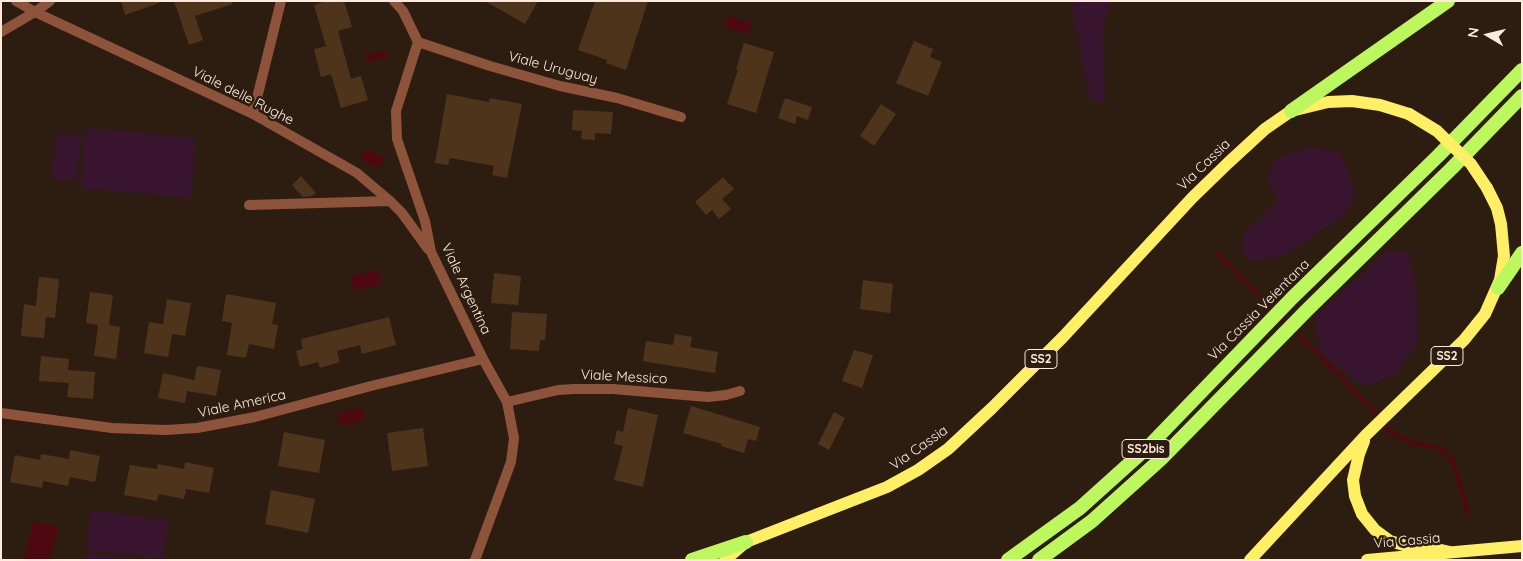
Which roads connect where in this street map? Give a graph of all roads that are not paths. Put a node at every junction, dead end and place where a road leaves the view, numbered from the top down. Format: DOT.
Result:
graph roads {
  1 [pos="16,1"];
  2 [pos="50,1"];
  3 [pos="281,1"];
  4 [pos="394,1"];
  5 [pos="1448,1"];
  6 [pos="35,12"];
  7 [pos="1,32"];
  8 [pos="418,42"];
  9 [pos="1522,70"];
  10 [pos="1522,96"];
  11 [pos="1291,111"];
  12 [pos="253,114"];
  13 [pos="682,117"];
  14 [pos="390,201"];
  15 [pos="249,205"];
  16 [pos="431,252"];
  17 [pos="1522,253"];
  18 [pos="1498,288"];
  19 [pos="483,359"];
  20 [pos="740,391"];
  21 [pos="507,402"];
  22 [pos="1,413"];
  23 [pos="1366,435"];
  24 [pos="746,542"];
  25 [pos="1522,546"];
  26 [pos="1450,552"];
  27 [pos="475,560"];
  28 [pos="692,560"];
  29 [pos="725,560"];
  30 [pos="1008,560"];
  31 [pos="1039,560"];
  32 [pos="1250,560"];
  33 [pos="1367,560"];
  1 -- 6 [label="street, Viale delle Rughe"];
  2 -- 6 [label="street"];
  3 -- 12 [label="street"];
  4 -- 8 [label="street"];
  5 -- 11 [label="highway"];
  6 -- 7 [label="street"];
  6 -- 12 [label="street, Viale delle Rughe"];
  8 -- 13 [label="street, Viale Uruguay"];
  8 -- 16 [label="street, Viale Argentina"];
  9 -- 30 [label="highway, Via Cassia Veientana / SS2bis"];
  10 -- 31 [label="highway, SS2bis"];
  11 -- 18 [label="main road, Via Cassia / SS2, bridge"];
  11 -- 24 [label="main road, Via Cassia / SS2"];
  12 -- 14 [label="street, Viale delle Rughe"];
  14 -- 15 [label="street"];
  14 -- 16 [label="street, Viale delle Rughe"];
  16 -- 19 [label="street, Viale Argentina"];
  17 -- 18 [label="highway"];
  18 -- 23 [label="main road, Via Cassia / SS2"];
  19 -- 21 [label="street, Viale Argentina"];
  19 -- 22 [label="street, Viale America"];
  20 -- 21 [label="street, Viale Messico"];
  21 -- 27 [label="street, Viale Argentina"];
  23 -- 26 [label="main road, Via Cassia / SS2"];
  23 -- 32 [label="main road, Via Cassia / SS2"];
  24 -- 28 [label="highway, SS2"];
  24 -- 29 [label="main road, Via Cassia / SS2"];
  25 -- 26 [label="main road, Via Cassia / SS2"];
  26 -- 33 [label="main road, Via Cassia / SS2"];
}
